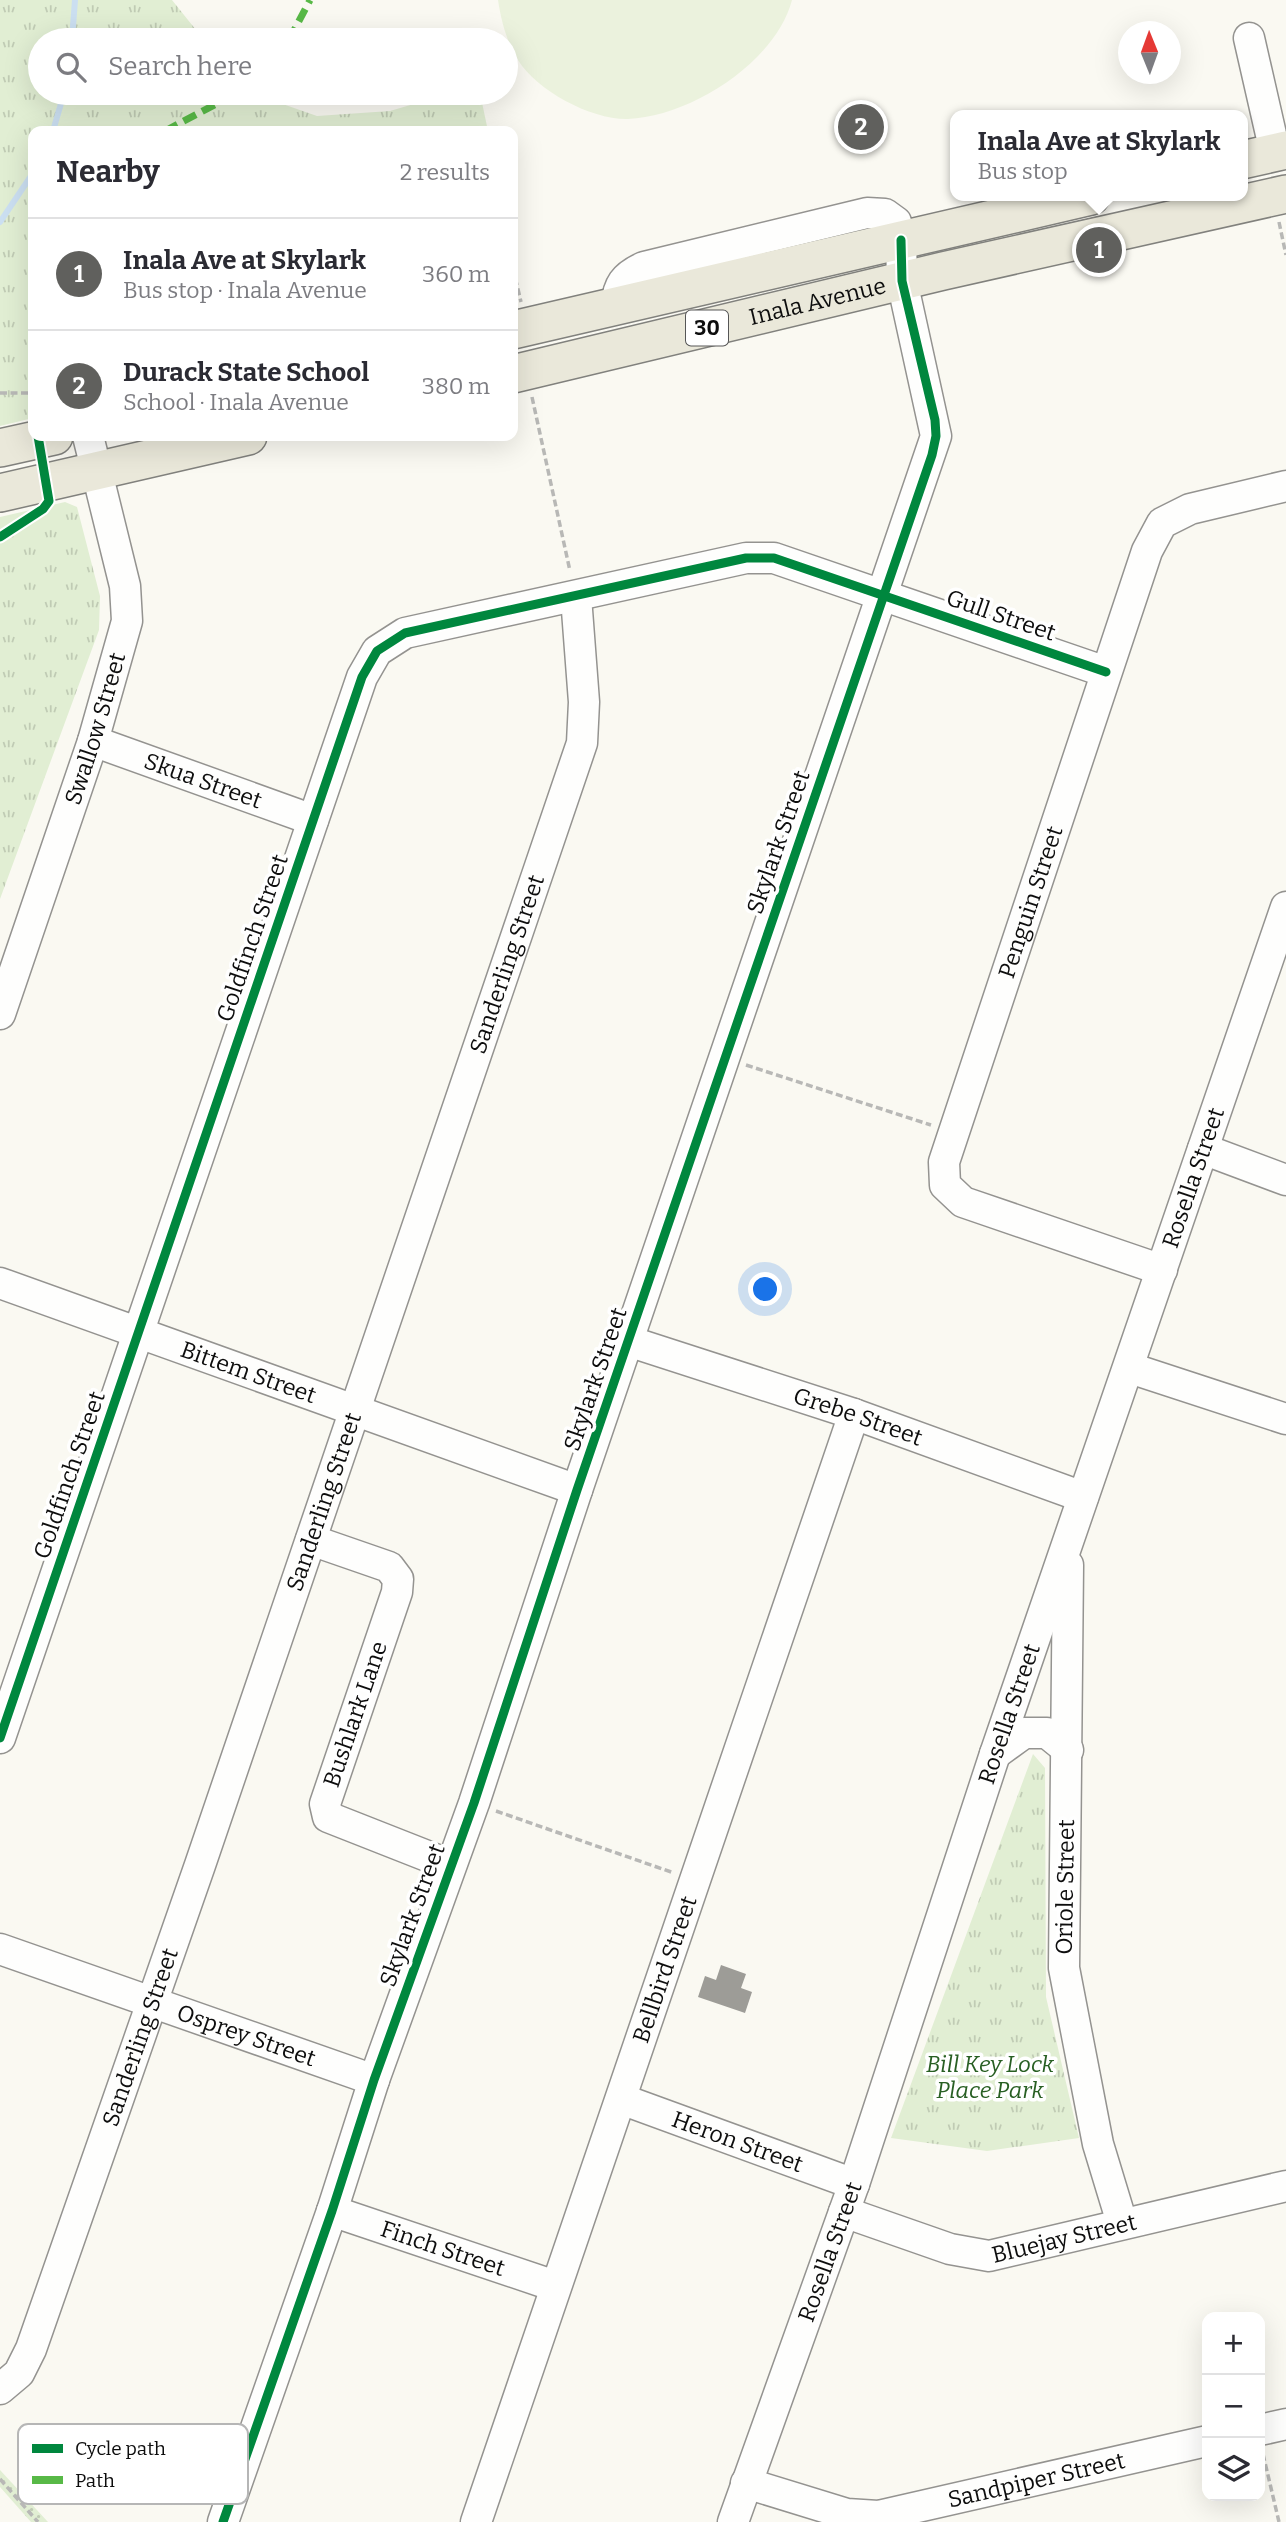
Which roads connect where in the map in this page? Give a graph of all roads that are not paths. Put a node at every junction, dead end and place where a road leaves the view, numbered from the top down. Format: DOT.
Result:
graph roads {
  1 [pos="1249,38"];
  2 [pos="1268,154"];
  3 [pos="1286,194"];
  4 [pos="1069,201"];
  5 [pos="901,240"];
  6 [pos="902,281"];
  7 [pos="518,318"];
  8 [pos="520,373"];
  9 [pos="33,441"];
  10 [pos="89,441"];
  11 [pos="226,441"];
  12 [pos="0,449"];
  13 [pos="96,471"];
  14 [pos="1286,486"];
  15 [pos="0,493"];
  16 [pos="884,594"];
  17 [pos="576,597"];
  18 [pos="1106,672"];
  19 [pos="93,741"];
  20 [pos="313,820"];
  21 [pos="1284,922"];
  22 [pos="0,1014"];
  23 [pos="1203,1149"];
  24 [pos="1286,1180"];
  25 [pos="1162,1270"];
  26 [pos="0,1283"];
  27 [pos="138,1331"];
  28 [pos="628,1340"];
  29 [pos="1130,1368"];
  30 [pos="355,1410"];
  31 [pos="854,1414"];
  32 [pos="1286,1419"];
  33 [pos="577,1490"];
  34 [pos="1083,1496"];
  35 [pos="311,1540"];
  36 [pos="1068,1544"];
  37 [pos="0,1738"];
  38 [pos="1068,1750"];
  39 [pos="995,1754"];
  40 [pos="450,1865"];
  41 [pos="0,1949"];
  42 [pos="153,2003"];
  43 [pos="374,2080"];
  44 [pos="621,2099"];
  45 [pos="853,2184"];
  46 [pos="1286,2186"];
  47 [pos="332,2211"];
  48 [pos="844,2212"];
  49 [pos="1122,2223"];
  50 [pos="555,2286"];
  51 [pos="0,2389"];
  52 [pos="1286,2424"];
  53 [pos="1264,2438"];
  54 [pos="1202,2442"];
  55 [pos="248,2451"];
  56 [pos="746,2483"];
  57 [pos="229,2504"];
  58 [pos="223,2522"];
  59 [pos="476,2522"];
  60 [pos="733,2522"];
  1 -- 2 [label="street"];
  3 -- 6 [label="main road, Inala Avenue / 30"];
  4 -- 5 [label="main road, Inala Avenue / 30"];
  5 -- 6 [label="street, Skylark Street"];
  5 -- 7 [label="main road, Inala Avenue / 30"];
  6 -- 8 [label="main road, Inala Avenue / 30"];
  6 -- 16 [label="street, Skylark Street"];
  9 -- 12 [label="main road"];
  10 -- 13 [label="street, Swallow Street"];
  11 -- 13 [label="main road"];
  13 -- 15 [label="main road"];
  13 -- 19 [label="street, Swallow Street"];
  14 -- 18 [label="street, Penguin Street"];
  16 -- 17 [label="street, Goldfinch Street"];
  16 -- 18 [label="street, Gull Street"];
  16 -- 28 [label="street, Skylark Street"];
  17 -- 20 [label="street, Goldfinch Street"];
  17 -- 30 [label="street, Sanderling Street"];
  18 -- 25 [label="street, Penguin Street"];
  19 -- 20 [label="street, Skua Street"];
  19 -- 22 [label="street, Swallow Street"];
  20 -- 27 [label="street, Goldfinch Street"];
  21 -- 23 [label="street, Rosella Street"];
  23 -- 24 [label="street"];
  23 -- 25 [label="street, Rosella Street"];
  25 -- 29 [label="street, Rosella Street"];
  26 -- 27 [label="street, Bittem Street"];
  27 -- 30 [label="street, Bittem Street"];
  27 -- 37 [label="street, Goldfinch Street"];
  28 -- 31 [label="street, Grebe Street"];
  28 -- 33 [label="street, Skylark Street"];
  29 -- 32 [label="street"];
  29 -- 34 [label="street, Rosella Street"];
  30 -- 33 [label="street, Bittem Street"];
  30 -- 35 [label="street, Sanderling Street"];
  31 -- 34 [label="street, Grebe Street"];
  31 -- 44 [label="street, Bellbird Street"];
  33 -- 40 [label="street, Skylark Street"];
  34 -- 36 [label="street, Rosella Street"];
  35 -- 40 [label="street, Bushlark Lane"];
  35 -- 42 [label="street, Sanderling Street"];
  36 -- 38 [label="street, Oriole Street"];
  36 -- 39 [label="street, Rosella Street"];
  38 -- 39 [label="street"];
  38 -- 49 [label="street, Oriole Street"];
  39 -- 45 [label="street, Rosella Street"];
  40 -- 43 [label="street, Skylark Street"];
  41 -- 42 [label="street, Osprey Street"];
  42 -- 43 [label="street, Osprey Street"];
  42 -- 51 [label="street, Sanderling Street"];
  43 -- 47 [label="street, Skylark Street"];
  44 -- 45 [label="street, Heron Street"];
  44 -- 50 [label="street, Bellbird Street"];
  45 -- 48 [label="street, Rosella Street"];
  46 -- 49 [label="street, Bluejay Street"];
  47 -- 50 [label="street, Finch Street"];
  47 -- 55 [label="street, Skylark Street"];
  48 -- 49 [label="street, Bluejay Street"];
  48 -- 56 [label="street, Rosella Street"];
  50 -- 59 [label="street, Bellbird Street"];
  52 -- 53 [label="street"];
  54 -- 56 [label="street, Sandpiper Street"];
  56 -- 60 [label="street, Rosella Street"];
  57 -- 58 [label="street, Skylark Street"];
}
